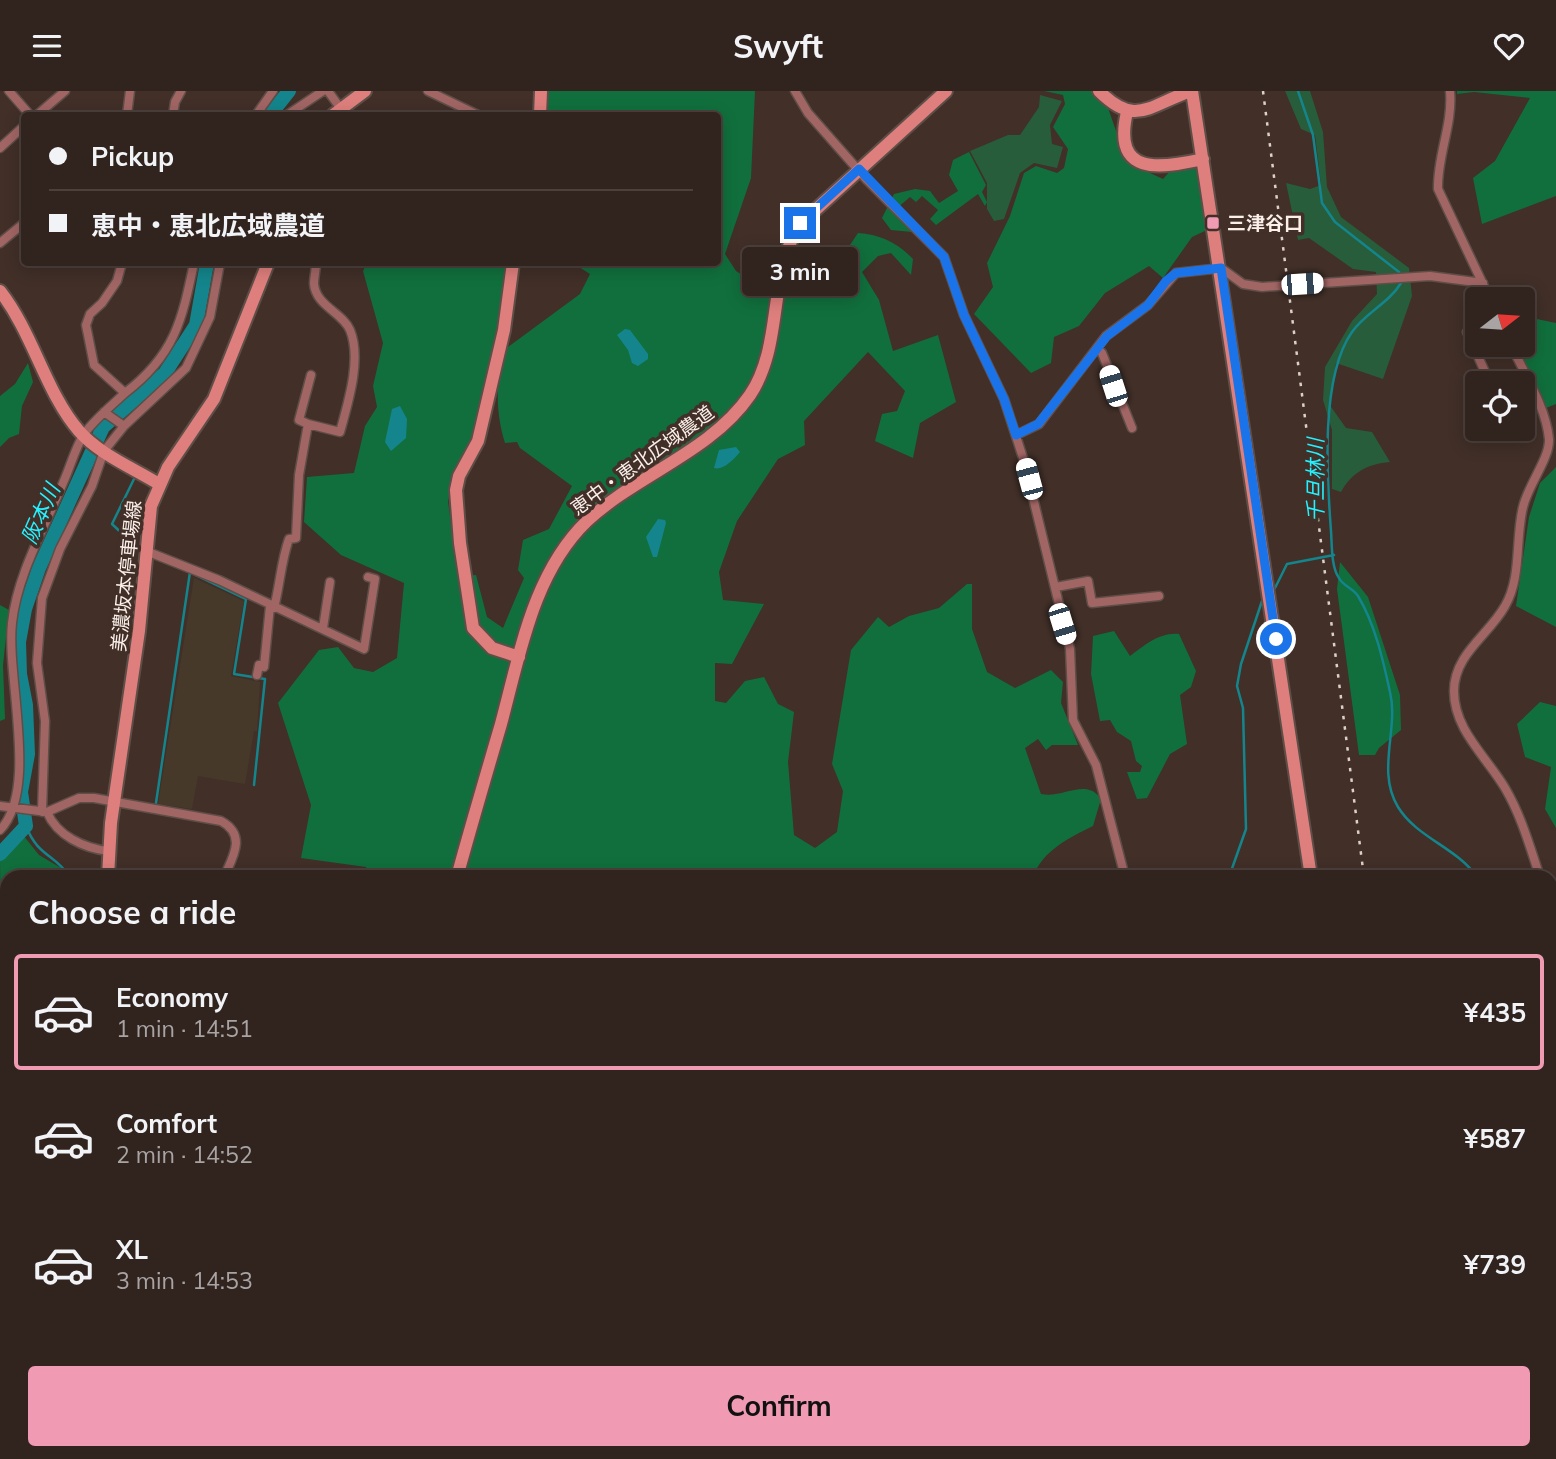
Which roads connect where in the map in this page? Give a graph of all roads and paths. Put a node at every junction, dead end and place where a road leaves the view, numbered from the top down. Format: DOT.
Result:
graph roads {
  1 [pos="9,91"];
  2 [pos="65,91"];
  3 [pos="130,91"];
  4 [pos="181,91"];
  5 [pos="273,91"];
  6 [pos="326,91"];
  7 [pos="365,91"];
  8 [pos="428,91"];
  9 [pos="541,91"];
  10 [pos="794,91"];
  11 [pos="946,91"];
  12 [pos="1099,91"];
  13 [pos="1450,91"];
  14 [pos="1189,92"];
  15 [pos="27,112"];
  16 [pos="40,112"];
  17 [pos="127,112"];
  18 [pos="173,112"];
  19 [pos="258,112"];
  20 [pos="292,112"];
  21 [pos="337,112"];
  22 [pos="472,112"];
  23 [pos="540,112"];
  24 [pos="1127,112"];
  25 [pos="21,129"];
  26 [pos="0,148"];
  27 [pos="1203,159"];
  28 [pos="859,169"];
  29 [pos="21,226"];
  30 [pos="0,243"];
  31 [pos="121,266"];
  32 [pos="193,266"];
  33 [pos="219,266"];
  34 [pos="267,266"];
  35 [pos="316,266"];
  36 [pos="513,266"];
  37 [pos="1221,268"];
  38 [pos="1483,283"];
  39 [pos="1485,287"];
  40 [pos="0,291"];
  41 [pos="1097,348"];
  42 [pos="1516,357"];
  43 [pos="311,375"];
  44 [pos="125,393"];
  45 [pos="104,412"];
  46 [pos="308,424"];
  47 [pos="124,426"];
  48 [pos="1132,428"];
  49 [pos="1016,435"];
  50 [pos="85,437"];
  51 [pos="103,451"];
  52 [pos="159,484"];
  53 [pos="146,551"];
  54 [pos="368,577"];
  55 [pos="330,582"];
  56 [pos="1056,587"];
  57 [pos="1159,596"];
  58 [pos="272,607"];
  59 [pos="323,628"];
  60 [pos="519,657"];
  61 [pos="257,675"];
  62 [pos="115,801"];
  63 [pos="0,806"];
  64 [pos="13,809"];
  65 [pos="44,812"];
  66 [pos="0,830"];
  67 [pos="108,851"];
  68 [pos="108,870"];
  69 [pos="227,870"];
  70 [pos="459,870"];
  71 [pos="1123,870"];
  72 [pos="1310,870"];
  73 [pos="1538,870"];
  1 -- 15 [label="street"];
  2 -- 16 [label="street"];
  3 -- 17 [label="street"];
  4 -- 18 [label="street"];
  5 -- 19 [label="street"];
  6 -- 20 [label="street"];
  6 -- 21 [label="street"];
  7 -- 21 [label="street"];
  8 -- 22 [label="street"];
  9 -- 23 [label="street"];
  10 -- 28 [label="street"];
  11 -- 28 [label="street, 恵中・恵北広域農道"];
  12 -- 24 [label="street"];
  13 -- 38 [label="street"];
  14 -- 24 [label="street"];
  14 -- 27 [label="street"];
  24 -- 27 [label="street"];
  25 -- 26 [label="street"];
  27 -- 37 [label="street"];
  28 -- 49 [label="street"];
  28 -- 60 [label="street, 恵中・恵北広域農道"];
  29 -- 30 [label="street"];
  31 -- 44 [label="street"];
  32 -- 44 [label="street"];
  33 -- 47 [label="street"];
  34 -- 52 [label="street, 美濃坂本停車場線"];
  35 -- 46 [label="street"];
  36 -- 60 [label="street"];
  37 -- 38 [label="street"];
  37 -- 41 [label="street"];
  37 -- 72 [label="street"];
  38 -- 39 [label="street"];
  40 -- 50 [label="street"];
  41 -- 48 [label="street"];
  41 -- 49 [label="street"];
  42 -- 73 [label="street"];
  43 -- 46 [label="street"];
  44 -- 45 [label="street"];
  45 -- 47 [label="street"];
  45 -- 50 [label="street"];
  46 -- 58 [label="street"];
  47 -- 51 [label="street"];
  49 -- 56 [label="street"];
  50 -- 51 [label="street"];
  50 -- 64 [label="street"];
  51 -- 52 [label="street"];
  51 -- 65 [label="street"];
  52 -- 53 [label="street, 美濃坂本停車場線"];
  53 -- 58 [label="street"];
  53 -- 62 [label="street, 美濃坂本停車場線"];
  54 -- 59 [label="street"];
  55 -- 59 [label="street"];
  56 -- 57 [label="street"];
  56 -- 71 [label="street"];
  58 -- 59 [label="street"];
  58 -- 61 [label="street"];
  60 -- 70 [label="street, 恵中・恵北広域農道"];
  62 -- 65 [label="street"];
  62 -- 67 [label="street, 美濃坂本停車場線"];
  62 -- 69 [label="street"];
  63 -- 64 [label="street"];
  64 -- 65 [label="street"];
  64 -- 66 [label="street"];
  65 -- 67 [label="street"];
  67 -- 68 [label="street, 美濃坂本停車場線"];
}
